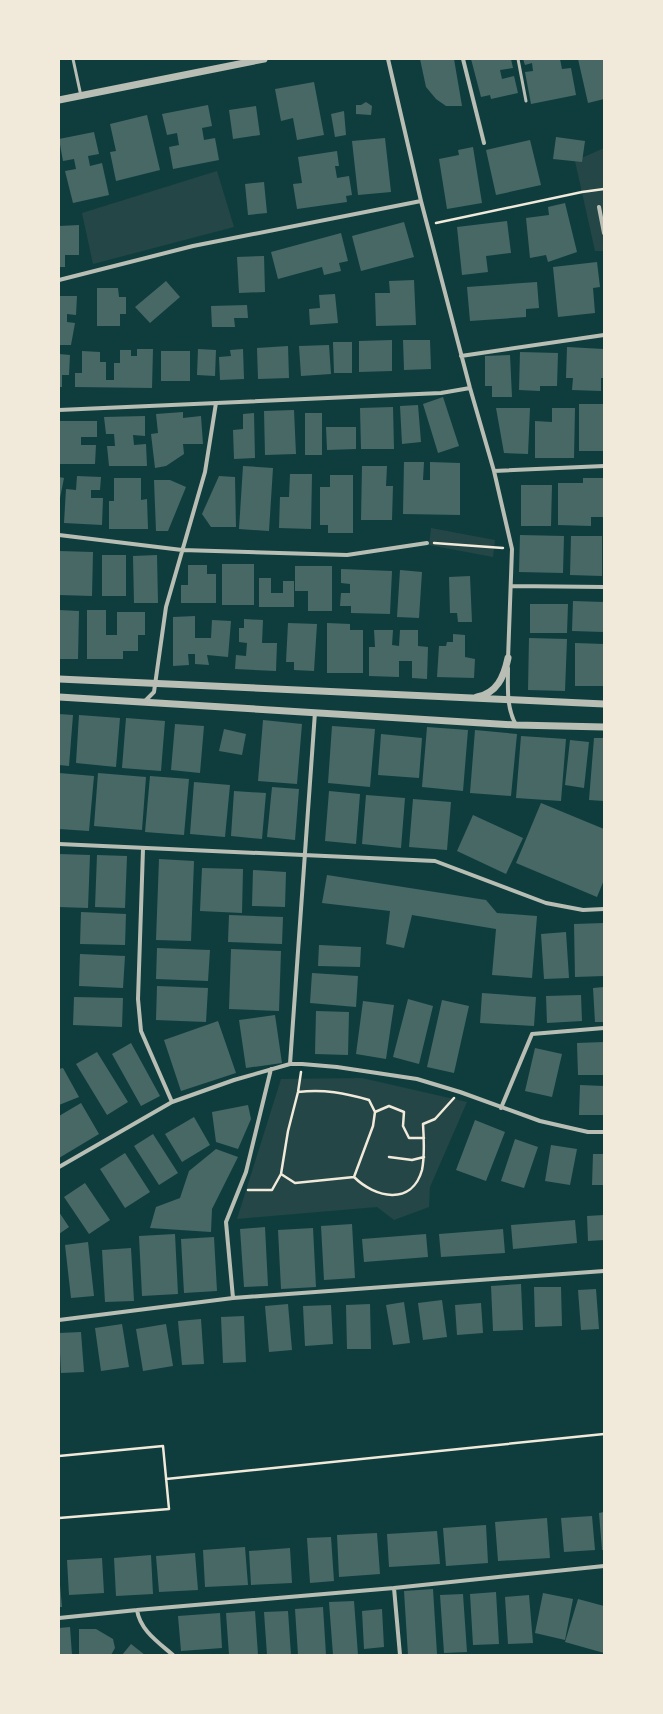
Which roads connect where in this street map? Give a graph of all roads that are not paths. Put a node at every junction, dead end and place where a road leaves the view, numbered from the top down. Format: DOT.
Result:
graph roads {
  1 [pos="73,59"];
  2 [pos="264,59"];
  3 [pos="388,59"];
  4 [pos="463,59"];
  5 [pos="518,59"];
  6 [pos="81,96"];
  7 [pos="59,100"];
  8 [pos="526,101"];
  9 [pos="484,143"];
  10 [pos="421,201"];
  11 [pos="599,207"];
  12 [pos="604,233"];
  13 [pos="59,280"];
  14 [pos="604,335"];
  15 [pos="461,356"];
  16 [pos="470,388"];
  17 [pos="216,403"];
  18 [pos="59,410"];
  19 [pos="604,466"];
  20 [pos="494,471"];
  21 [pos="59,535"];
  22 [pos="427,543"];
  23 [pos="182,550"];
  24 [pos="512,586"];
  25 [pos="604,587"];
  26 [pos="508,658"];
  27 [pos="59,679"];
  28 [pos="156,685"];
  29 [pos="59,697"];
  30 [pos="468,699"];
  31 [pos="508,701"];
  32 [pos="143,702"];
  33 [pos="604,704"];
  34 [pos="316,712"];
  35 [pos="516,724"];
  36 [pos="604,727"];
  37 [pos="59,844"];
  38 [pos="143,849"];
  39 [pos="304,856"];
  40 [pos="604,909"];
  41 [pos="604,1028"];
  42 [pos="290,1064"];
  43 [pos="271,1069"];
  44 [pos="172,1102"];
  45 [pos="501,1108"];
  46 [pos="604,1132"];
  47 [pos="59,1167"];
  48 [pos="604,1271"];
  49 [pos="232,1298"];
  50 [pos="59,1320"];
  51 [pos="604,1566"];
  52 [pos="394,1588"];
  53 [pos="137,1610"];
  54 [pos="59,1618"];
  55 [pos="173,1655"];
  56 [pos="400,1655"];
  1 -- 6 [label="lane"];
  2 -- 6 [label="street"];
  3 -- 10 [label="street"];
  4 -- 9 [label="street"];
  5 -- 8 [label="lane"];
  6 -- 7 [label="street"];
  10 -- 13 [label="street"];
  10 -- 15 [label="street"];
  11 -- 12 [label="street"];
  14 -- 15 [label="street"];
  15 -- 16 [label="street"];
  16 -- 17 [label="street"];
  16 -- 20 [label="street"];
  17 -- 18 [label="street"];
  17 -- 23 [label="street"];
  19 -- 20 [label="street"];
  20 -- 24 [label="street"];
  21 -- 23 [label="street"];
  22 -- 23 [label="street"];
  23 -- 28 [label="street"];
  24 -- 25 [label="street"];
  24 -- 26 [label="street"];
  26 -- 30 [label="street"];
  26 -- 31 [label="street"];
  27 -- 28 [label="street"];
  28 -- 30 [label="street"];
  28 -- 32 [label="street"];
  29 -- 32 [label="street"];
  30 -- 31 [label="street"];
  31 -- 33 [label="street"];
  31 -- 35 [label="street"];
  32 -- 34 [label="street"];
  34 -- 35 [label="street"];
  34 -- 39 [label="street"];
  35 -- 36 [label="street"];
  37 -- 38 [label="street"];
  38 -- 39 [label="street"];
  38 -- 44 [label="street"];
  39 -- 40 [label="street"];
  39 -- 42 [label="street"];
  41 -- 45 [label="street"];
  42 -- 43 [label="street"];
  42 -- 45 [label="street"];
  43 -- 44 [label="street"];
  43 -- 49 [label="street"];
  44 -- 47 [label="street"];
  45 -- 46 [label="street"];
  48 -- 49 [label="street"];
  49 -- 50 [label="street"];
  51 -- 52 [label="street"];
  52 -- 53 [label="street"];
  52 -- 56 [label="street"];
  53 -- 54 [label="street"];
  53 -- 55 [label="street"];
}
